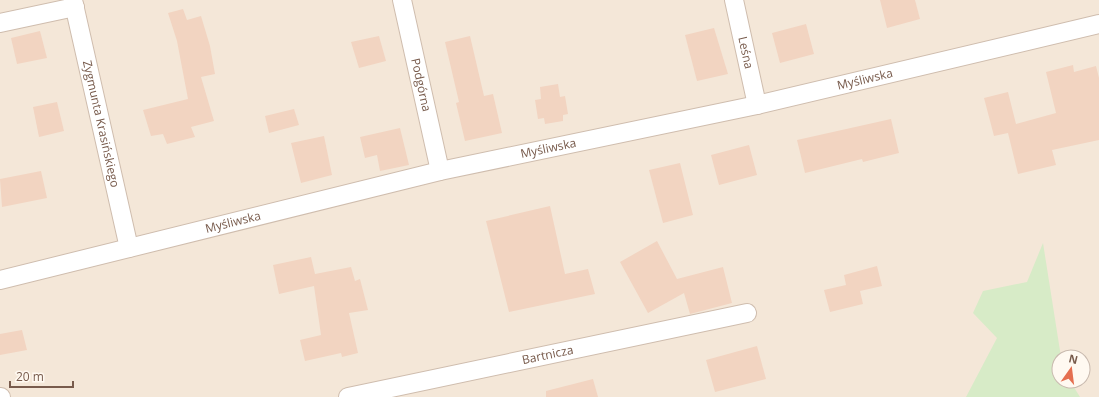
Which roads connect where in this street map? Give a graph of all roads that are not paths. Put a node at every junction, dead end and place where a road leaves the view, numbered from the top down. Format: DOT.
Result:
graph roads {
  1 [pos="402,0"];
  2 [pos="734,0"];
  3 [pos="74,4"];
  4 [pos="0,23"];
  5 [pos="1099,24"];
  6 [pos="757,105"];
  7 [pos="440,171"];
  8 [pos="129,248"];
  9 [pos="0,280"];
  10 [pos="746,313"];
  11 [pos="348,397"];
  1 -- 7 [label="street, Podgórna"];
  2 -- 6 [label="street, Leśna"];
  3 -- 4 [label="street"];
  3 -- 8 [label="street, Zygmunta Krasińskiego"];
  5 -- 6 [label="street, Myśliwska"];
  6 -- 7 [label="street, Myśliwska"];
  7 -- 8 [label="street, Myśliwska"];
  8 -- 9 [label="street, Myśliwska"];
  10 -- 11 [label="street, Bartnicza"];
}
